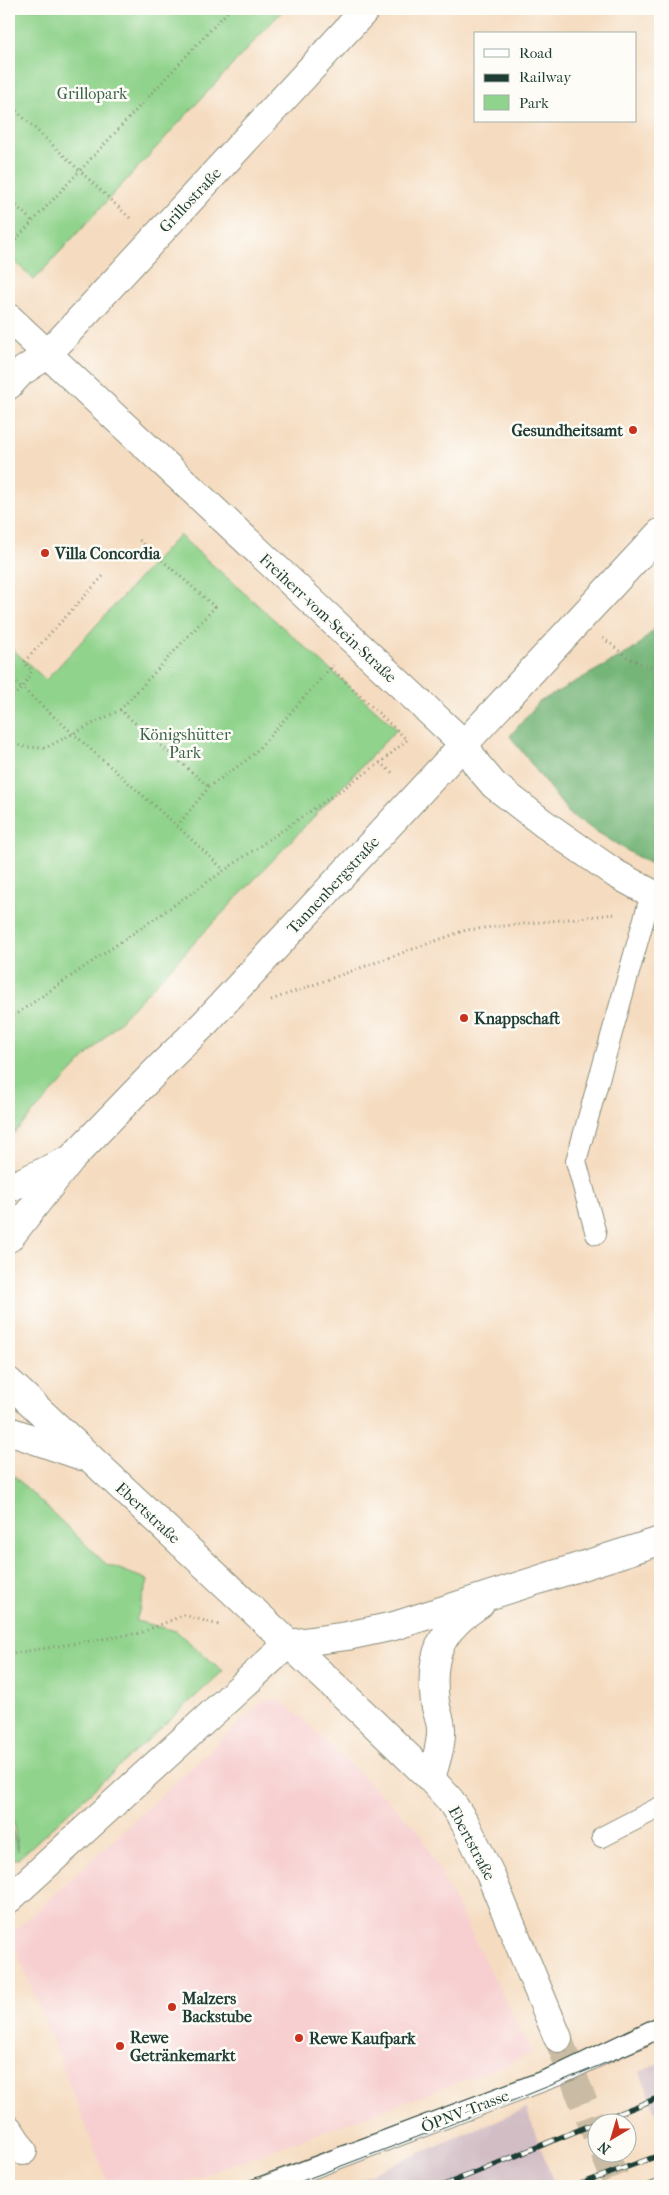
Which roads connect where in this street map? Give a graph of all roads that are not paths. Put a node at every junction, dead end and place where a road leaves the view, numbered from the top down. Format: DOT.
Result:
graph roads {
  1 [pos="366,9"];
  2 [pos="9,318"];
  3 [pos="47,354"];
  4 [pos="9,385"];
  5 [pos="660,533"];
  6 [pos="464,744"];
  7 [pos="652,901"];
  8 [pos="71,1159"];
  9 [pos="9,1188"];
  10 [pos="596,1234"];
  11 [pos="9,1238"];
  12 [pos="9,1382"];
  13 [pos="9,1431"];
  14 [pos="92,1460"];
  15 [pos="660,1541"];
  16 [pos="496,1593"];
  17 [pos="288,1644"];
  18 [pos="432,1779"];
  19 [pos="660,1807"];
  20 [pos="602,1837"];
  21 [pos="9,1899"];
  22 [pos="660,2027"];
  23 [pos="558,2038"];
  24 [pos="266,2186"];
  1 -- 3 [label="street, Grillostraße"];
  2 -- 3 [label="street, Freiherr-vom-Stein-Straße"];
  3 -- 4 [label="street, Grillostraße"];
  3 -- 6 [label="street, Freiherr-vom-Stein-Straße"];
  5 -- 6 [label="street, Tannenbergstraße"];
  6 -- 7 [label="street, Freiherr-vom-Stein-Straße"];
  6 -- 8 [label="street, Tannenbergstraße"];
  7 -- 10 [label="lane"];
  8 -- 9 [label="street"];
  8 -- 11 [label="street, Tannenbergstraße"];
  12 -- 14 [label="street, Ebertstraße"];
  13 -- 14 [label="street"];
  14 -- 17 [label="street, Ebertstraße"];
  15 -- 16 [label="street"];
  16 -- 17 [label="street"];
  16 -- 18 [label="street"];
  17 -- 18 [label="street, Ebertstraße"];
  17 -- 21 [label="street"];
  18 -- 23 [label="street, Ebertstraße"];
  19 -- 20 [label="lane"];
  22 -- 24 [label="lane, ÖPNV-Trasse"];
}
